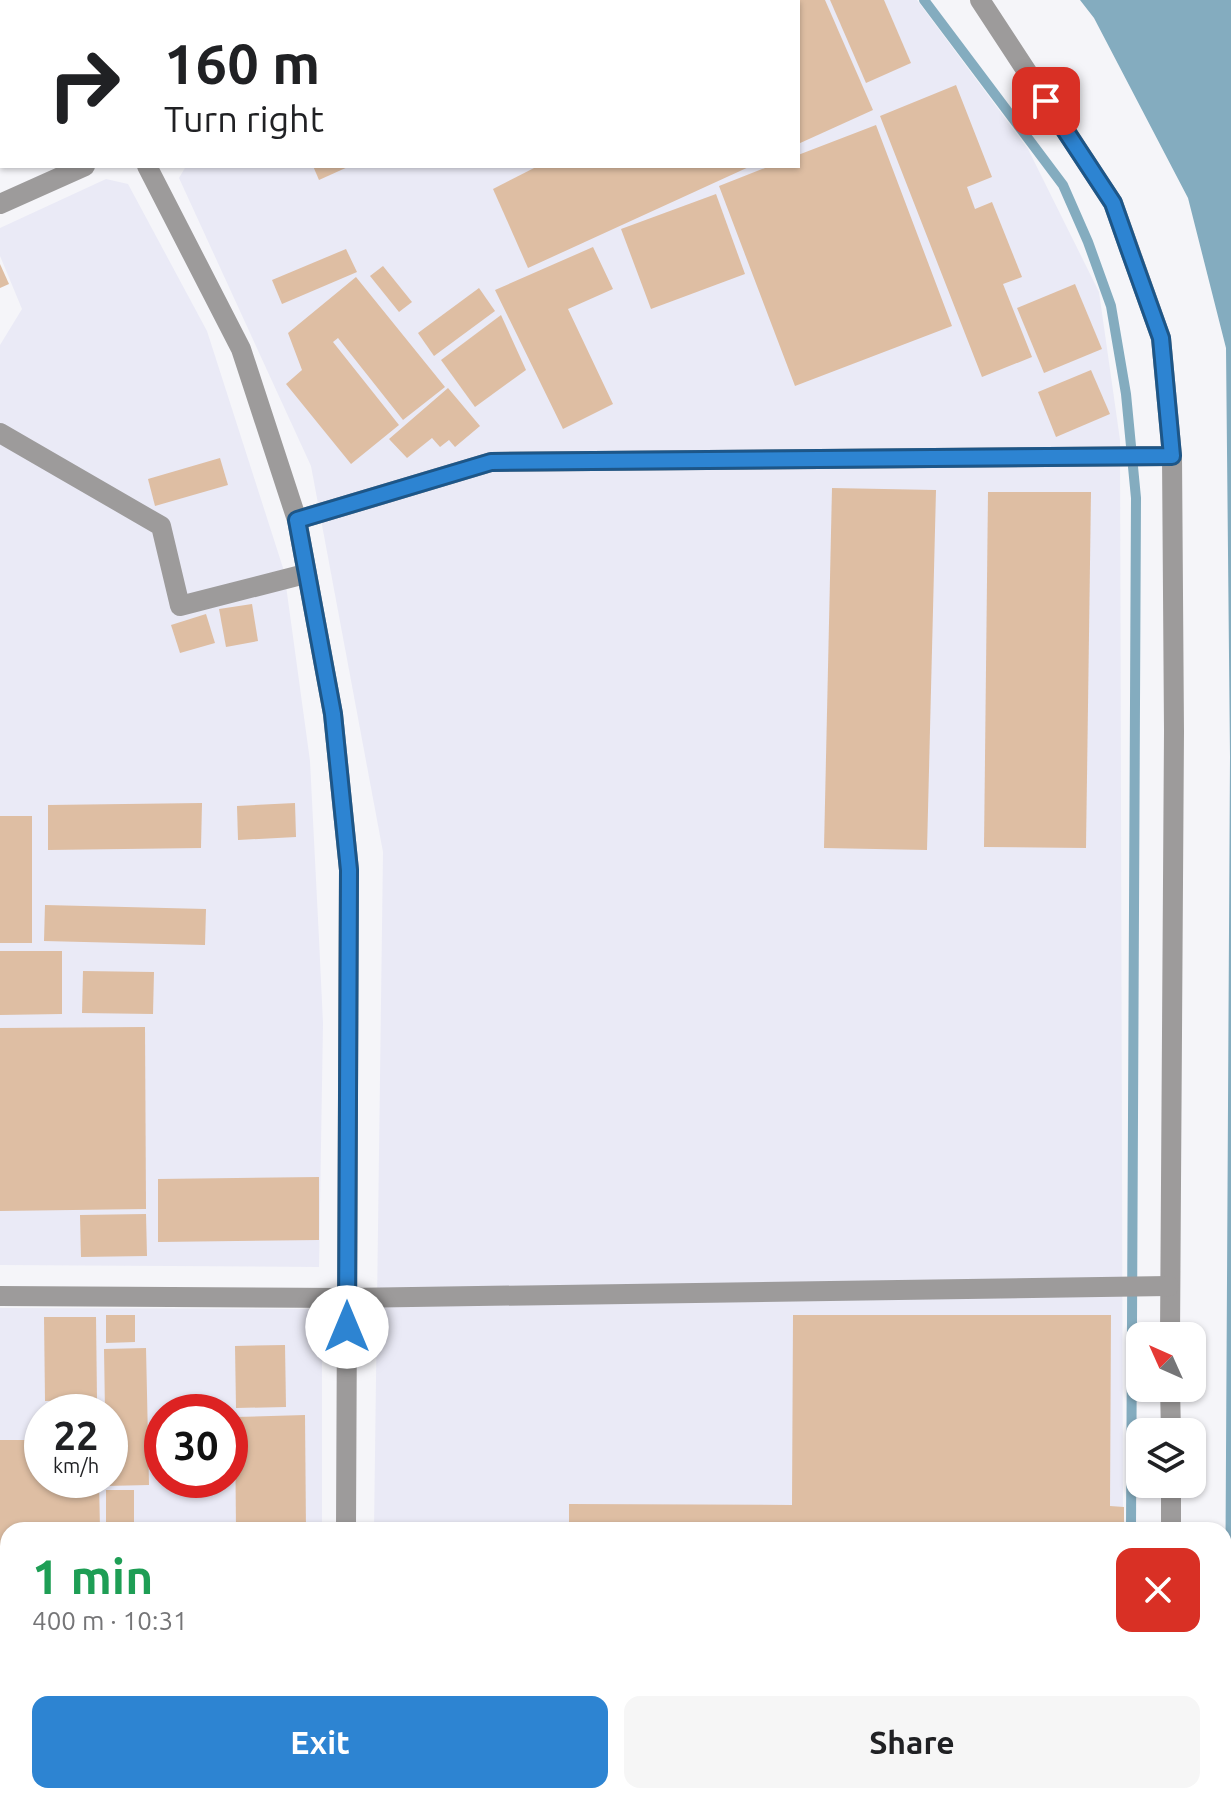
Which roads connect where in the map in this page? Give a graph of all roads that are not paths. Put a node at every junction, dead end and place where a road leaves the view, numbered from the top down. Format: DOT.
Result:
graph roads {
  1 [pos="980,0"];
  2 [pos="81,168"];
  3 [pos="148,168"];
  4 [pos="0,204"];
  5 [pos="0,433"];
  6 [pos="1172,456"];
  7 [pos="297,520"];
  8 [pos="305,574"];
  9 [pos="1169,1286"];
  10 [pos="0,1296"];
  11 [pos="347,1298"];
  12 [pos="1170,1322"];
  13 [pos="1171,1498"];
  14 [pos="346,1522"];
  15 [pos="1171,1522"];
  1 -- 6 [label="street"];
  2 -- 4 [label="street"];
  3 -- 7 [label="street"];
  5 -- 8 [label="street"];
  6 -- 7 [label="street"];
  6 -- 9 [label="street"];
  7 -- 8 [label="street"];
  8 -- 11 [label="street"];
  9 -- 11 [label="street"];
  9 -- 12 [label="street"];
  10 -- 11 [label="street"];
  11 -- 14 [label="street"];
  13 -- 15 [label="street"];
}
